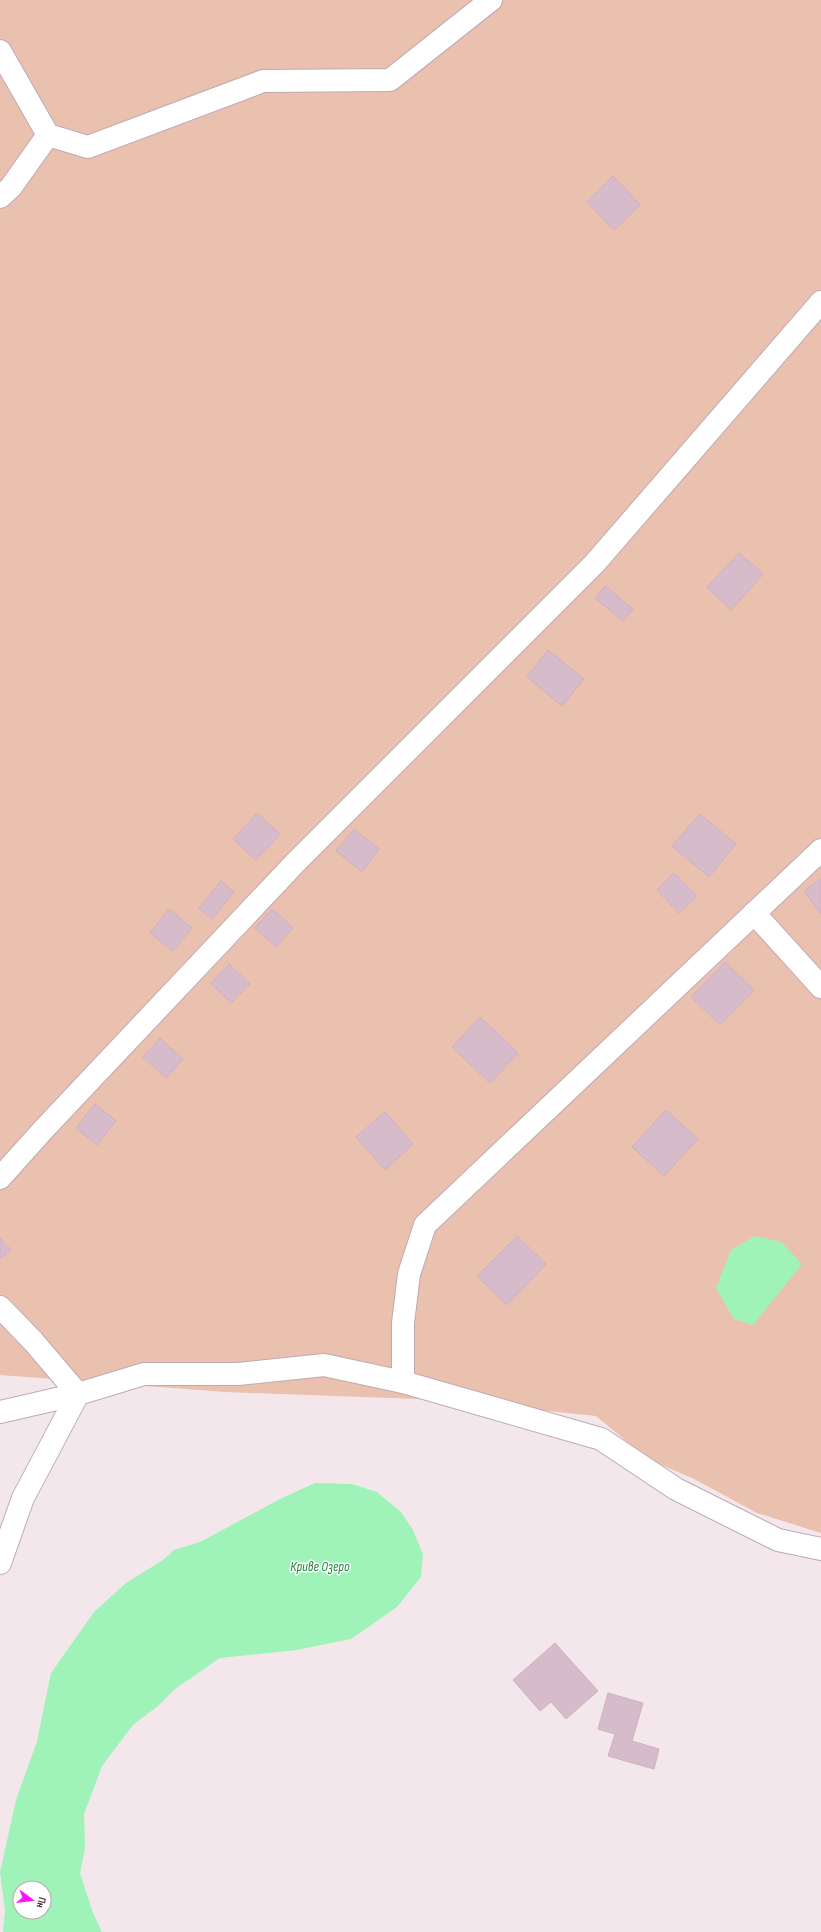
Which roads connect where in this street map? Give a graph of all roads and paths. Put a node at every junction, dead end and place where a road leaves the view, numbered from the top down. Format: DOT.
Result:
graph roads {
  1 [pos="491,0"];
  2 [pos="0,51"];
  3 [pos="48,135"];
  4 [pos="0,196"];
  5 [pos="821,302"];
  6 [pos="821,850"];
  7 [pos="754,913"];
  8 [pos="821,987"];
  9 [pos="0,1178"];
  10 [pos="0,1307"];
  11 [pos="403,1382"];
  12 [pos="78,1394"];
  13 [pos="0,1412"];
  14 [pos="821,1549"];
  15 [pos="0,1563"];
  1 -- 3 [label="street"];
  2 -- 3 [label="street"];
  3 -- 4 [label="street"];
  5 -- 9 [label="street"];
  6 -- 7 [label="street"];
  7 -- 8 [label="street"];
  7 -- 11 [label="street"];
  10 -- 12 [label="street"];
  11 -- 12 [label="street"];
  11 -- 14 [label="street"];
  12 -- 13 [label="street"];
  12 -- 15 [label="street"];
}
